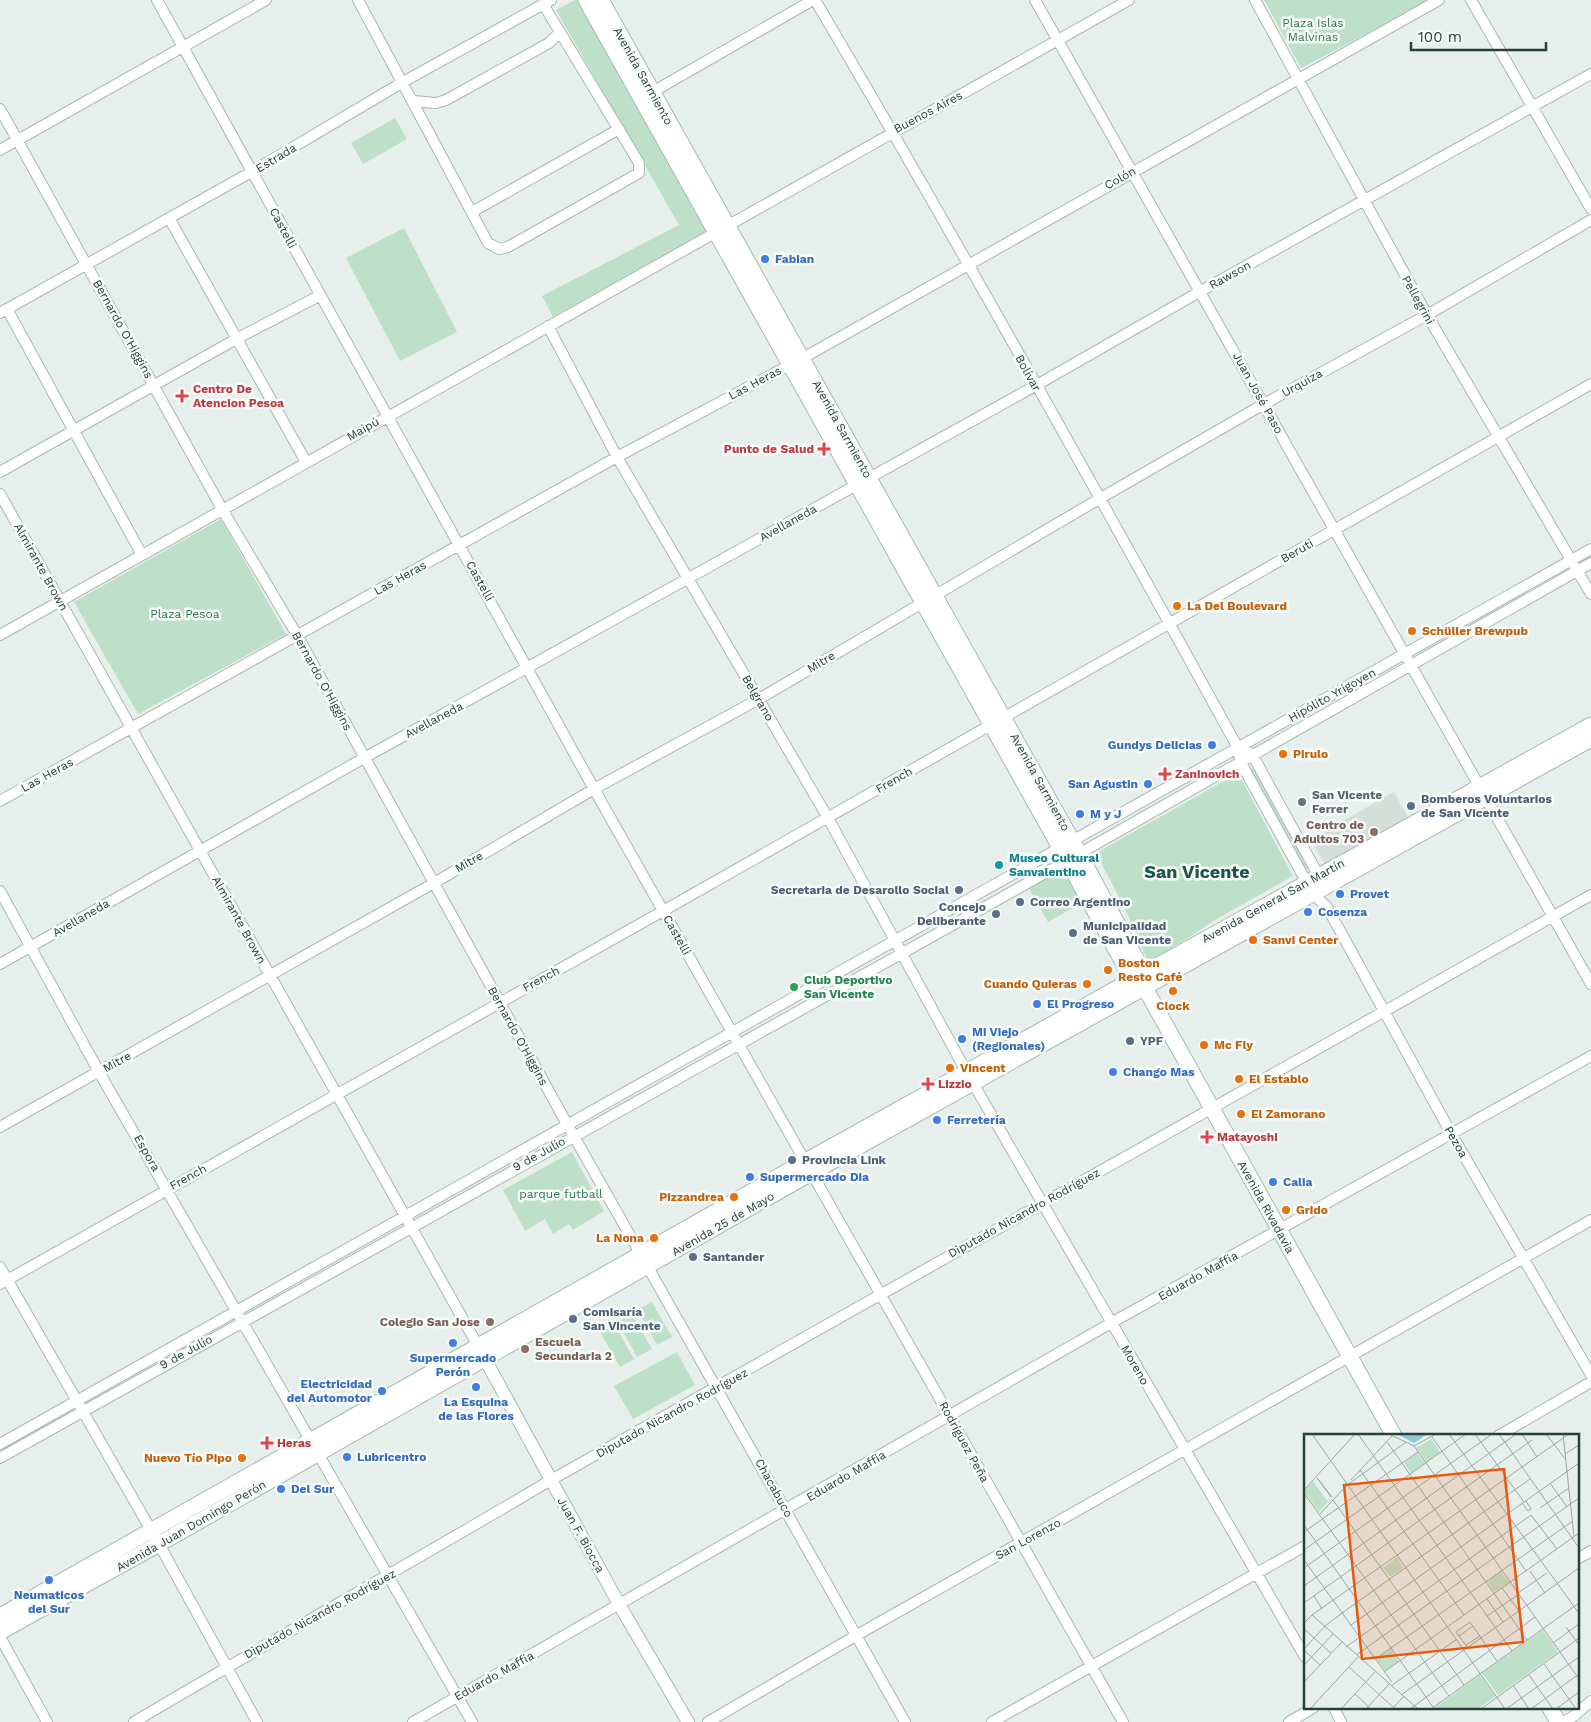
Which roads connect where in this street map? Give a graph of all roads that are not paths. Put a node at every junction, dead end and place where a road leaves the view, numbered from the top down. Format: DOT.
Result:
graph roads {
  1 [pos="157,0"];
  2 [pos="266,0"];
  3 [pos="358,0"];
  4 [pos="586,0"];
  5 [pos="601,0"];
  6 [pos="814,0"];
  7 [pos="1035,0"];
  8 [pos="1129,0"];
  9 [pos="1255,0"];
  10 [pos="1439,0"];
  11 [pos="1471,0"];
  12 [pos="547,2"];
  13 [pos="560,32"];
  14 [pos="1059,41"];
  15 [pos="183,47"];
  16 [pos="1591,74"];
  17 [pos="1298,78"];
  18 [pos="403,82"];
  19 [pos="647,95"];
  20 [pos="413,101"];
  21 [pos="1533,107"];
  22 [pos="0,109"];
  23 [pos="619,129"];
  24 [pos="893,131"];
  25 [pos="17,140"];
  26 [pos="0,150"];
  27 [pos="253,172"];
  28 [pos="1132,172"];
  29 [pos="1363,200"];
  30 [pos="1591,209"];
  31 [pos="472,212"];
  32 [pos="169,218"];
  33 [pos="1591,220"];
  34 [pos="721,228"];
  35 [pos="88,264"];
  36 [pos="968,264"];
  37 [pos="1201,291"];
  38 [pos="319,296"];
  39 [pos="4,311"];
  40 [pos="1426,315"];
  41 [pos="548,326"];
  42 [pos="238,338"];
  43 [pos="796,361"];
  44 [pos="1591,384"];
  45 [pos="154,386"];
  46 [pos="1035,386"];
  47 [pos="1264,404"];
  48 [pos="388,415"];
  49 [pos="75,431"];
  50 [pos="1498,436"];
  51 [pos="617,457"];
  52 [pos="306,462"];
  53 [pos="0,472"];
  54 [pos="863,481"];
  55 [pos="0,494"];
  56 [pos="1099,498"];
  57 [pos="222,509"];
  58 [pos="1334,530"];
  59 [pos="460,544"];
  60 [pos="1591,548"];
  61 [pos="142,554"];
  62 [pos="1572,560"];
  63 [pos="1591,563"];
  64 [pos="1578,570"];
  65 [pos="688,578"];
  66 [pos="936,594"];
  67 [pos="1591,594"];
  68 [pos="60,600"];
  69 [pos="923,602"];
  70 [pos="1170,624"];
  71 [pos="0,634"];
  72 [pos="297,635"];
  73 [pos="1405,654"];
  74 [pos="1410,665"];
  75 [pos="529,668"];
  76 [pos="759,699"];
  77 [pos="998,721"];
  78 [pos="1591,724"];
  79 [pos="131,728"];
  80 [pos="1591,739"];
  81 [pos="1238,748"];
  82 [pos="1252,754"];
  83 [pos="364,758"];
  84 [pos="1240,761"];
  85 [pos="594,789"];
  86 [pos="1483,791"];
  87 [pos="0,801"];
  88 [pos="828,818"];
  89 [pos="200,850"];
  90 [pos="1070,850"];
  91 [pos="434,883"];
  92 [pos="1315,885"];
  93 [pos="0,891"];
  94 [pos="1591,895"];
  95 [pos="1327,907"];
  96 [pos="664,911"];
  97 [pos="1553,917"];
  98 [pos="896,941"];
  99 [pos="32,946"];
  100 [pos="903,952"];
  101 [pos="0,964"];
  102 [pos="270,975"];
  103 [pos="1142,983"];
  104 [pos="1591,984"];
  105 [pos="500,1002"];
  106 [pos="1385,1010"];
  107 [pos="732,1033"];
  108 [pos="738,1043"];
  109 [pos="1591,1056"];
  110 [pos="99,1072"];
  111 [pos="970,1078"];
  112 [pos="336,1095"];
  113 [pos="1211,1107"];
  114 [pos="567,1124"];
  115 [pos="0,1128"];
  116 [pos="573,1135"];
  117 [pos="1452,1135"];
  118 [pos="808,1168"];
  119 [pos="167,1189"];
  120 [pos="1042,1203"];
  121 [pos="405,1216"];
  122 [pos="1591,1220"];
  123 [pos="411,1227"];
  124 [pos="1279,1231"];
  125 [pos="1524,1258"];
  126 [pos="646,1260"];
  127 [pos="0,1267"];
  128 [pos="4,1282"];
  129 [pos="882,1293"];
  130 [pos="237,1311"];
  131 [pos="242,1321"];
  132 [pos="1111,1323"];
  133 [pos="482,1352"];
  134 [pos="1349,1356"];
  135 [pos="1591,1375"];
  136 [pos="1591,1382"];
  137 [pos="718,1388"];
  138 [pos="76,1402"];
  139 [pos="82,1411"];
  140 [pos="950,1417"];
  141 [pos="1393,1434"];
  142 [pos="1501,1434"];
  143 [pos="0,1444"];
  144 [pos="315,1446"];
  145 [pos="1184,1452"];
  146 [pos="0,1458"];
  147 [pos="551,1480"];
  148 [pos="787,1510"];
  149 [pos="151,1531"];
  150 [pos="1021,1542"];
  151 [pos="159,1544"];
  152 [pos="1304,1547"];
  153 [pos="1591,1551"];
  154 [pos="1578,1558"];
  155 [pos="1256,1574"];
  156 [pos="388,1576"];
  157 [pos="620,1606"];
  158 [pos="0,1616"];
  159 [pos="0,1632"];
  160 [pos="857,1635"];
  161 [pos="0,1637"];
  162 [pos="1304,1655"];
  163 [pos="1092,1666"];
  164 [pos="226,1667"];
  165 [pos="458,1696"];
  166 [pos="1591,1701"];
  167 [pos="1309,1710"];
  168 [pos="1335,1710"];
  169 [pos="1551,1710"];
  170 [pos="47,1722"];
  171 [pos="134,1722"];
  172 [pos="257,1722"];
  173 [pos="413,1722"];
  174 [pos="472,1722"];
  175 [pos="688,1722"];
  176 [pos="708,1722"];
  177 [pos="905,1722"];
  178 [pos="992,1722"];
  179 [pos="1123,1722"];
  180 [pos="1288,1722"];
  181 [pos="1341,1722"];
  182 [pos="1558,1722"];
  183 [pos="1563,1722"];
  1 -- 15 [label="street, Castelli"];
  2 -- 15 [label="street"];
  3 -- 18 [label="street"];
  4 -- 19 [label="main road, Avenida Sarmiento"];
  5 -- 19 [label="main road, Avenida Sarmiento"];
  6 -- 19 [label="street"];
  6 -- 24 [label="street, Bolívar"];
  7 -- 14 [label="street, Juan José Paso"];
  8 -- 14 [label="street, Buenos Aires"];
  9 -- 17 [label="street, Pellegrini"];
  10 -- 17 [label="street, Colón"];
  11 -- 21 [label="street"];
  12 -- 13 [label="street"];
  12 -- 18 [label="street, Estrada"];
  13 -- 20 [label="street"];
  13 -- 23 [label="street"];
  14 -- 24 [label="street, Buenos Aires"];
  14 -- 28 [label="street, Juan José Paso"];
  15 -- 25 [label="street"];
  15 -- 27 [label="street, Castelli"];
  16 -- 21 [label="street, Rawson"];
  17 -- 28 [label="street, Colón"];
  17 -- 29 [label="street, Pellegrini"];
  18 -- 20 [label="street"];
  18 -- 27 [label="street, Estrada"];
  19 -- 34 [label="main road, Avenida Sarmiento"];
  20 -- 31 [label="street"];
  21 -- 29 [label="street, Rawson"];
  21 -- 30 [label="street"];
  22 -- 25 [label="street, Bernardo O'Higgins"];
  23 -- 31 [label="street"];
  23 -- 31 [label="street"];
  24 -- 34 [label="street, Buenos Aires"];
  24 -- 36 [label="street, Bolívar"];
  25 -- 26 [label="street"];
  25 -- 35 [label="street, Bernardo O'Higgins"];
  27 -- 32 [label="street, Estrada"];
  27 -- 38 [label="street, Castelli"];
  28 -- 36 [label="street, Colón"];
  28 -- 37 [label="street, Juan José Paso"];
  29 -- 37 [label="street, Rawson"];
  29 -- 40 [label="street, Pellegrini"];
  32 -- 35 [label="street, Estrada"];
  32 -- 42 [label="street"];
  33 -- 40 [label="street, Urquiza"];
  34 -- 41 [label="street, Maipú"];
  34 -- 43 [label="main road, Avenida Sarmiento"];
  35 -- 39 [label="street, Estrada"];
  35 -- 45 [label="street, Bernardo O'Higgins"];
  36 -- 43 [label="street, Colón"];
  36 -- 46 [label="street, Bolívar"];
  37 -- 46 [label="street, Rawson"];
  37 -- 47 [label="street, Juan José Paso"];
  38 -- 42 [label="street"];
  38 -- 48 [label="street, Castelli"];
  39 -- 49 [label="street"];
  40 -- 47 [label="street, Urquiza"];
  40 -- 50 [label="street, Pellegrini"];
  41 -- 48 [label="street, Maipú"];
  41 -- 51 [label="street, Belgrano"];
  42 -- 45 [label="street"];
  42 -- 52 [label="street"];
  43 -- 51 [label="street, Las Heras"];
  43 -- 54 [label="main road, Avenida Sarmiento"];
  44 -- 50 [label="street, Beruti"];
  45 -- 49 [label="street"];
  45 -- 57 [label="street, Bernardo O'Higgins"];
  46 -- 54 [label="street, Rawson"];
  46 -- 56 [label="street, Bolívar"];
  47 -- 56 [label="street, Urquiza"];
  47 -- 58 [label="street, Juan José Paso"];
  48 -- 52 [label="street, Maipú"];
  48 -- 59 [label="street, Castelli"];
  49 -- 53 [label="street"];
  49 -- 61 [label="street"];
  50 -- 58 [label="street, Beruti"];
  50 -- 62 [label="street, Pellegrini"];
  51 -- 59 [label="street, Las Heras"];
  51 -- 65 [label="street, Belgrano"];
  52 -- 57 [label="street, Maipú"];
  54 -- 65 [label="street, Avellaneda"];
  54 -- 66 [label="main road, Avenida Sarmiento"];
  54 -- 69 [label="main road, Avenida Sarmiento"];
  55 -- 68 [label="street, Almirante Brown"];
  56 -- 66 [label="street, Urquiza"];
  56 -- 70 [label="street, Bolívar"];
  57 -- 61 [label="street, Maipú"];
  57 -- 72 [label="street, Bernardo O'Higgins"];
  58 -- 70 [label="street, Beruti"];
  58 -- 73 [label="street, Juan José Paso"];
  59 -- 72 [label="street, Las Heras"];
  59 -- 75 [label="street, Castelli"];
  60 -- 62 [label="street, Hipólito Yrigoyen"];
  61 -- 68 [label="street, Maipú"];
  62 -- 64 [label="street, Pellegrini"];
  62 -- 73 [label="street, Hipólito Yrigoyen"];
  63 -- 64 [label="street, Hipólito Yrigoyen"];
  64 -- 67 [label="street, Pellegrini"];
  64 -- 74 [label="street, Hipólito Yrigoyen"];
  65 -- 75 [label="street, Avellaneda"];
  65 -- 76 [label="street, Belgrano"];
  66 -- 69 [label="street, Mitre"];
  66 -- 77 [label="main road, Avenida Sarmiento"];
  68 -- 71 [label="street, Maipú"];
  68 -- 79 [label="street, Almirante Brown"];
  69 -- 76 [label="street, Mitre"];
  69 -- 77 [label="main road, Avenida Sarmiento"];
  70 -- 77 [label="street, Beruti"];
  70 -- 81 [label="street, Bolívar"];
  72 -- 79 [label="street, Las Heras"];
  72 -- 83 [label="street, Bernardo O'Higgins"];
  73 -- 74 [label="street, Juan José Paso"];
  73 -- 81 [label="street, Hipólito Yrigoyen"];
  74 -- 82 [label="street, Hipólito Yrigoyen"];
  74 -- 86 [label="street, Juan José Paso"];
  75 -- 83 [label="street, Avellaneda"];
  75 -- 85 [label="street, Castelli"];
  76 -- 85 [label="street, Mitre"];
  76 -- 88 [label="street, Belgrano"];
  77 -- 88 [label="street, French"];
  77 -- 90 [label="main road, Avenida Sarmiento"];
  78 -- 86 [label="main road, Avenida General San Martín"];
  79 -- 87 [label="street, Las Heras"];
  79 -- 89 [label="street, Almirante Brown"];
  80 -- 86 [label="main road, Avenida General San Martín"];
  81 -- 82 [label="street"];
  81 -- 84 [label="street, Bolívar"];
  81 -- 90 [label="street, Hipólito Yrigoyen"];
  82 -- 84 [label="street, Hipólito Yrigoyen"];
  82 -- 92 [label="street, Bolívar"];
  83 -- 89 [label="street, Avellaneda"];
  83 -- 91 [label="street, Bernardo O'Higgins"];
  84 -- 90 [label="street, Hipólito Yrigoyen"];
  84 -- 92 [label="street, Bolívar"];
  85 -- 91 [label="street, Mitre"];
  85 -- 96 [label="street, Castelli"];
  86 -- 92 [label="main road, Avenida General San Martín"];
  86 -- 97 [label="street, Juan José Paso"];
  88 -- 96 [label="street, French"];
  88 -- 98 [label="street, Belgrano"];
  89 -- 99 [label="street, Avellaneda"];
  89 -- 102 [label="street, Almirante Brown"];
  90 -- 98 [label="street, 9 de Julio"];
  90 -- 100 [label="street, 9 de Julio"];
  90 -- 103 [label="main road, Avenida Sarmiento"];
  91 -- 102 [label="street, Mitre"];
  91 -- 105 [label="street, Bernardo O'Higgins"];
  92 -- 95 [label="street, Bolívar"];
  92 -- 103 [label="main road, Avenida General San Martín"];
  93 -- 99 [label="street, Espora"];
  94 -- 97 [label="street, Diputado Nicandro Rodríguez"];
  95 -- 106 [label="street, Pezoa"];
  96 -- 105 [label="street, French"];
  96 -- 107 [label="street, Castelli"];
  97 -- 104 [label="street, Juan José Paso"];
  97 -- 106 [label="street, Diputado Nicandro Rodríguez"];
  98 -- 100 [label="street, Belgrano"];
  98 -- 107 [label="street, 9 de Julio"];
  99 -- 101 [label="street, Avellaneda"];
  99 -- 110 [label="street, Espora"];
  100 -- 108 [label="street, 9 de Julio"];
  100 -- 111 [label="street, Belgrano"];
  102 -- 110 [label="street, Mitre"];
  102 -- 112 [label="street, Almirante Brown"];
  103 -- 111 [label="main road, Avenida 25 de Mayo"];
  103 -- 113 [label="main road, Avenida Rivadavia"];
  105 -- 112 [label="street, French"];
  105 -- 114 [label="street, Bernardo O'Higgins"];
  106 -- 113 [label="street, Diputado Nicandro Rodríguez"];
  106 -- 117 [label="street, Pezoa"];
  107 -- 108 [label="street, Castelli"];
  107 -- 114 [label="street, 9 de Julio"];
  108 -- 116 [label="street, 9 de Julio"];
  108 -- 118 [label="street, Castelli"];
  109 -- 117 [label="street, Eduardo Maffia"];
  110 -- 115 [label="street, Mitre"];
  110 -- 119 [label="street, Espora"];
  111 -- 118 [label="main road, Avenida 25 de Mayo"];
  111 -- 120 [label="street, Moreno"];
  112 -- 119 [label="street, French"];
  112 -- 121 [label="street, Almirante Brown"];
  113 -- 120 [label="street, Diputado Nicandro Rodríguez"];
  113 -- 124 [label="main road, Avenida Rivadavia"];
  114 -- 116 [label="street, Bernardo O'Higgins"];
  114 -- 121 [label="street, 9 de Julio"];
  116 -- 123 [label="street, 9 de Julio"];
  116 -- 126 [label="street, Bernardo O'Higgins"];
  117 -- 124 [label="street, Eduardo Maffia"];
  117 -- 125 [label="street, Pezoa"];
  118 -- 126 [label="main road, Avenida 25 de Mayo"];
  118 -- 129 [label="street, Rodríguez Peña"];
  119 -- 128 [label="street, French"];
  119 -- 130 [label="street, Espora"];
  120 -- 129 [label="street, Diputado Nicandro Rodríguez"];
  120 -- 132 [label="street, Moreno"];
  121 -- 123 [label="street, Almirante Brown"];
  121 -- 130 [label="street, 9 de Julio"];
  122 -- 125 [label="street, San Lorenzo"];
  123 -- 131 [label="street, 9 de Julio"];
  123 -- 133 [label="street, Almirante Brown"];
  124 -- 132 [label="street, Eduardo Maffia"];
  124 -- 134 [label="main road, Avenida Rivadavia"];
  125 -- 134 [label="street, San Lorenzo"];
  125 -- 135 [label="street, Pezoa"];
  126 -- 133 [label="main road, Avenida 25 de Mayo"];
  126 -- 137 [label="street, Chacabuco"];
  127 -- 128 [label="street"];
  128 -- 138 [label="street"];
  129 -- 137 [label="street, Diputado Nicandro Rodríguez"];
  129 -- 140 [label="street, Rodríguez Peña"];
  130 -- 131 [label="street, Espora"];
  130 -- 138 [label="street, 9 de Julio"];
  131 -- 139 [label="street, 9 de Julio"];
  131 -- 144 [label="street, Espora"];
  132 -- 140 [label="street, Eduardo Maffia"];
  132 -- 145 [label="street, Moreno"];
  133 -- 144 [label="main road, Avenida Juan Domingo Perón"];
  133 -- 147 [label="street, Juan F. Biocca"];
  134 -- 141 [label="main road, Avenida Rivadavia"];
  134 -- 145 [label="street, San Lorenzo"];
  136 -- 142 [label="street"];
  137 -- 147 [label="street, Diputado Nicandro Rodríguez"];
  137 -- 148 [label="street, Chacabuco"];
  138 -- 139 [label="street"];
  138 -- 143 [label="street, 9 de Julio"];
  139 -- 146 [label="street, 9 de Julio"];
  139 -- 149 [label="street"];
  140 -- 148 [label="street, Eduardo Maffia"];
  140 -- 150 [label="street, Rodríguez Peña"];
  144 -- 149 [label="main road, Avenida Juan Domingo Perón"];
  144 -- 151 [label="main road, Avenida Juan Domingo Perón"];
  144 -- 156 [label="street, Espora"];
  145 -- 150 [label="street, San Lorenzo"];
  145 -- 155 [label="street, Moreno"];
  147 -- 156 [label="street, Diputado Nicandro Rodríguez"];
  147 -- 157 [label="street, Juan F. Biocca"];
  148 -- 157 [label="street, Eduardo Maffia"];
  148 -- 160 [label="street, Chacabuco"];
  149 -- 151 [label="street"];
  149 -- 158 [label="main road, Avenida Juan Domingo Perón"];
  150 -- 160 [label="street, San Lorenzo"];
  150 -- 163 [label="street, Rodríguez Peña"];
  151 -- 159 [label="main road, Avenida Juan Domingo Perón"];
  151 -- 164 [label="street"];
  152 -- 155 [label="street"];
  153 -- 154 [label="street"];
  155 -- 162 [label="street, Moreno"];
  155 -- 163 [label="street"];
  156 -- 164 [label="street, Diputado Nicandro Rodríguez"];
  156 -- 165 [label="street, Espora"];
  157 -- 165 [label="street, Eduardo Maffia"];
  157 -- 175 [label="street, Juan F. Biocca"];
  160 -- 176 [label="street, San Lorenzo"];
  160 -- 177 [label="street, Chacabuco"];
  161 -- 170 [label="street"];
  163 -- 178 [label="street"];
  163 -- 179 [label="street, Rodríguez Peña"];
  164 -- 171 [label="street, Diputado Nicandro Rodríguez"];
  164 -- 172 [label="street"];
  165 -- 173 [label="street, Eduardo Maffia"];
  165 -- 174 [label="street, Espora"];
  166 -- 183 [label="street"];
  167 -- 180 [label="street"];
  168 -- 181 [label="street"];
  169 -- 182 [label="main road"];
}
